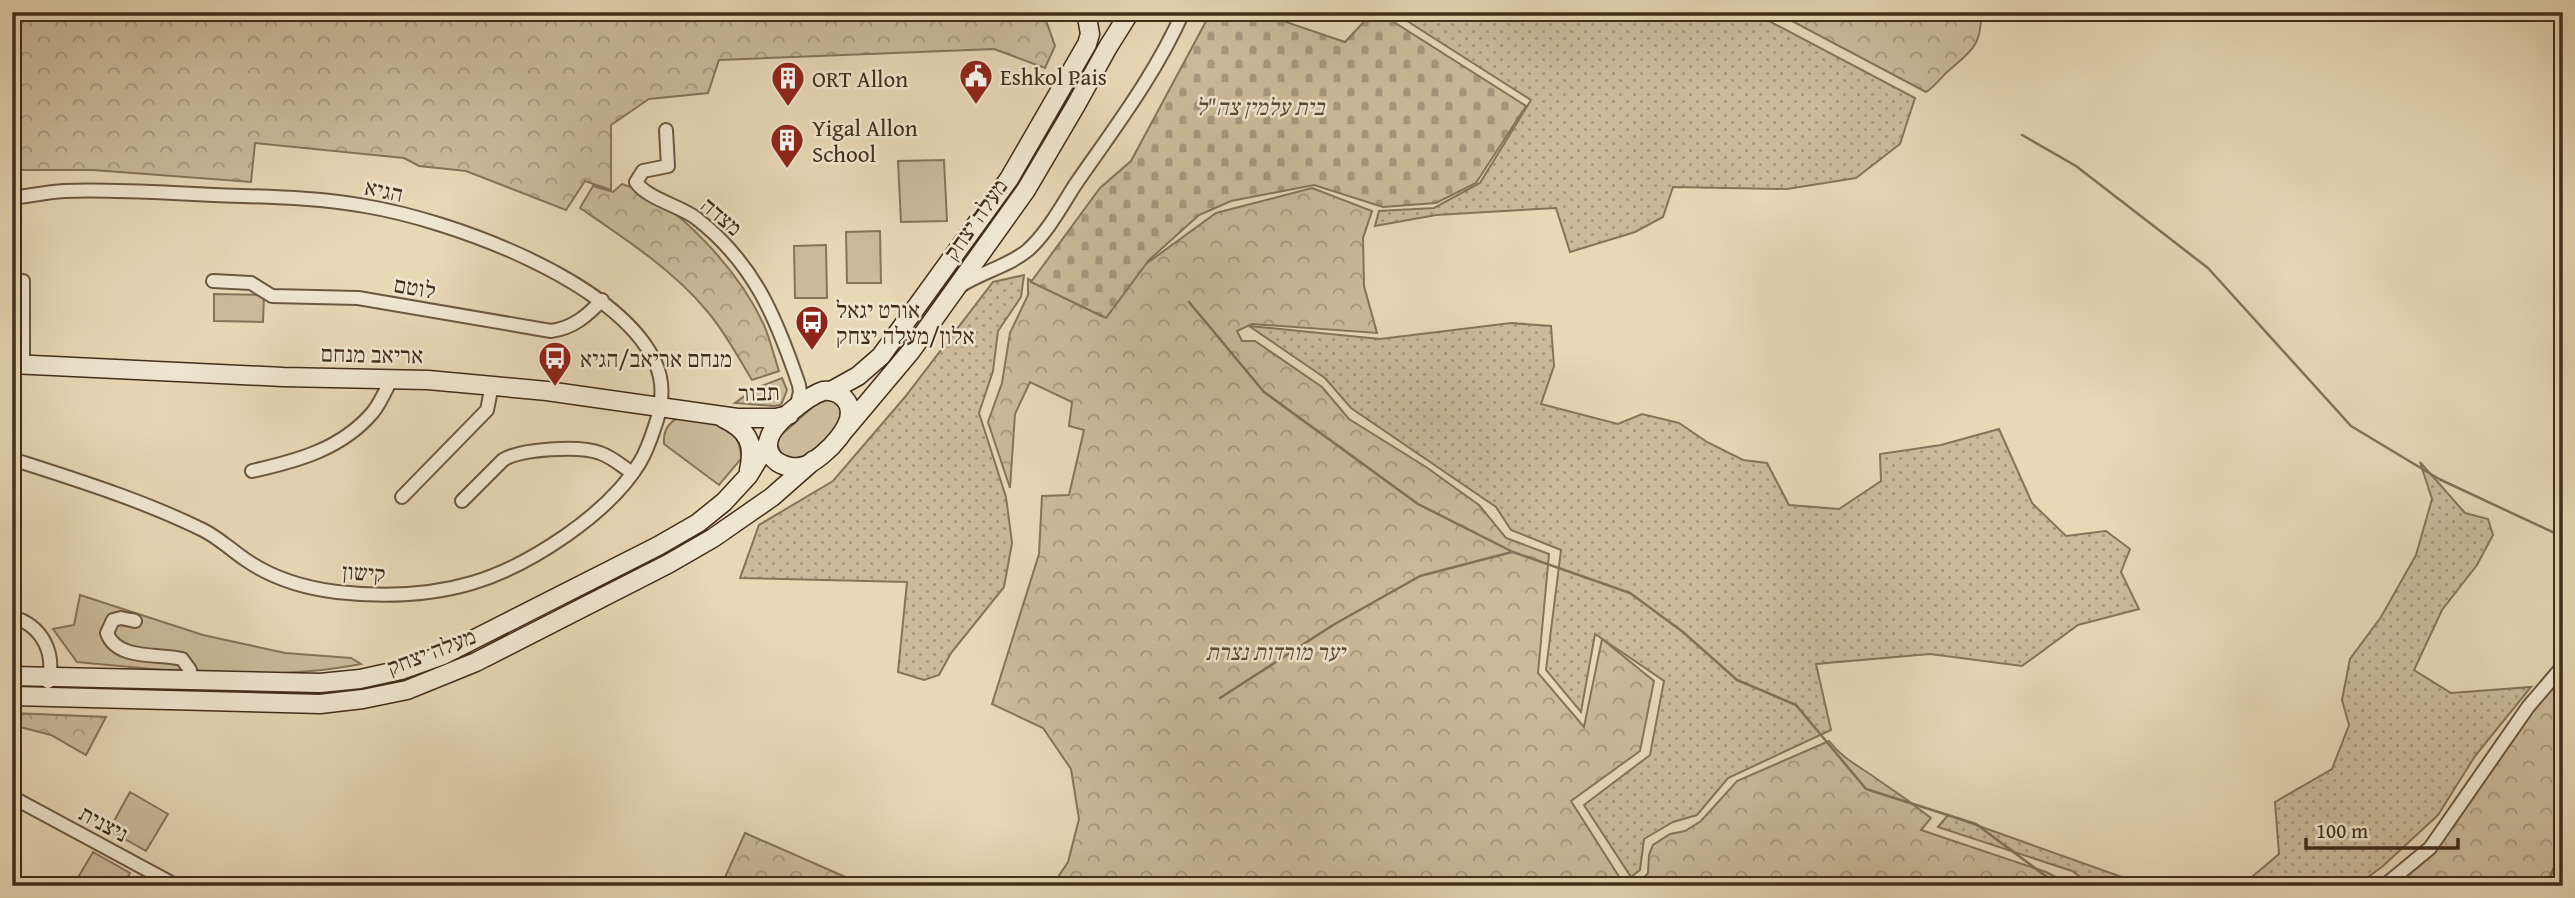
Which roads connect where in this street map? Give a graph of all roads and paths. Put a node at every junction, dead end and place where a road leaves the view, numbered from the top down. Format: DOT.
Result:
graph roads {
  1 [pos="1183,12"];
  2 [pos="1085,14"];
  3 [pos="1128,16"];
  4 [pos="666,130"];
  5 [pos="12,198"];
  6 [pos="23,281"];
  7 [pos="213,281"];
  8 [pos="954,290"];
  9 [pos="602,300"];
  10 [pos="18,364"];
  11 [pos="794,368"];
  12 [pos="391,378"];
  13 [pos="492,385"];
  14 [pos="827,391"];
  15 [pos="661,407"];
  16 [pos="792,412"];
  17 [pos="721,415"];
  18 [pos="843,432"];
  19 [pos="769,440"];
  20 [pos="12,459"];
  21 [pos="814,460"];
  22 [pos="252,471"];
  23 [pos="632,473"];
  24 [pos="748,476"];
  25 [pos="402,497"];
  26 [pos="462,501"];
  27 [pos="12,617"];
  28 [pos="132,620"];
  29 [pos="2563,666"];
  30 [pos="12,676"];
  31 [pos="50,677"];
  32 [pos="192,681"];
  33 [pos="12,696"];
  34 [pos="39,697"];
  35 [pos="12,797"];
  36 [pos="177,886"];
  37 [pos="2384,886"];
  1 -- 8 [label="street"];
  2 -- 3 [label="main road"];
  2 -- 14 [label="main road, מעלה יצחק"];
  3 -- 8 [label="main road, מעלה יצחק"];
  4 -- 11 [label="street, מצדה"];
  5 -- 9 [label="street, הגיא"];
  6 -- 10 [label="street"];
  7 -- 9 [label="street, לוטם"];
  8 -- 18 [label="main road, מעלה יצחק"];
  9 -- 15 [label="street, הגיא"];
  10 -- 12 [label="main road, אריאב מנחם"];
  11 -- 14 [label="street, מצדה"];
  11 -- 16 [label="street, מצדה"];
  12 -- 13 [label="main road, אריאב מנחם"];
  12 -- 22 [label="street"];
  13 -- 15 [label="main road, אריאב מנחם"];
  13 -- 25 [label="street"];
  14 -- 16 [label="main road, מעלה יצחק"];
  14 -- 18 [label="main road"];
  15 -- 17 [label="main road, אריאב מנחם"];
  15 -- 23 [label="street, קישון"];
  16 -- 17 [label="main road, תבור"];
  16 -- 19 [label="main road, מעלה יצחק"];
  17 -- 19 [label="main road, תבור"];
  17 -- 24 [label="main road"];
  18 -- 21 [label="main road, מעלה יצחק"];
  19 -- 21 [label="main road, תבור"];
  19 -- 24 [label="main road, מעלה יצחק"];
  20 -- 23 [label="street, קישון"];
  21 -- 34 [label="main road, מעלה יצחק"];
  23 -- 26 [label="street"];
  24 -- 32 [label="main road, מעלה יצחק"];
  27 -- 31 [label="street"];
  28 -- 32 [label="street"];
  29 -- 37 [label="street"];
  30 -- 31 [label="main road, מעלה יצחק"];
  31 -- 32 [label="main road, מעלה יצחק"];
  31 -- 34 [label="street"];
  33 -- 34 [label="main road, מעלה יצחק"];
  35 -- 36 [label="street, ניצנית"];
}
